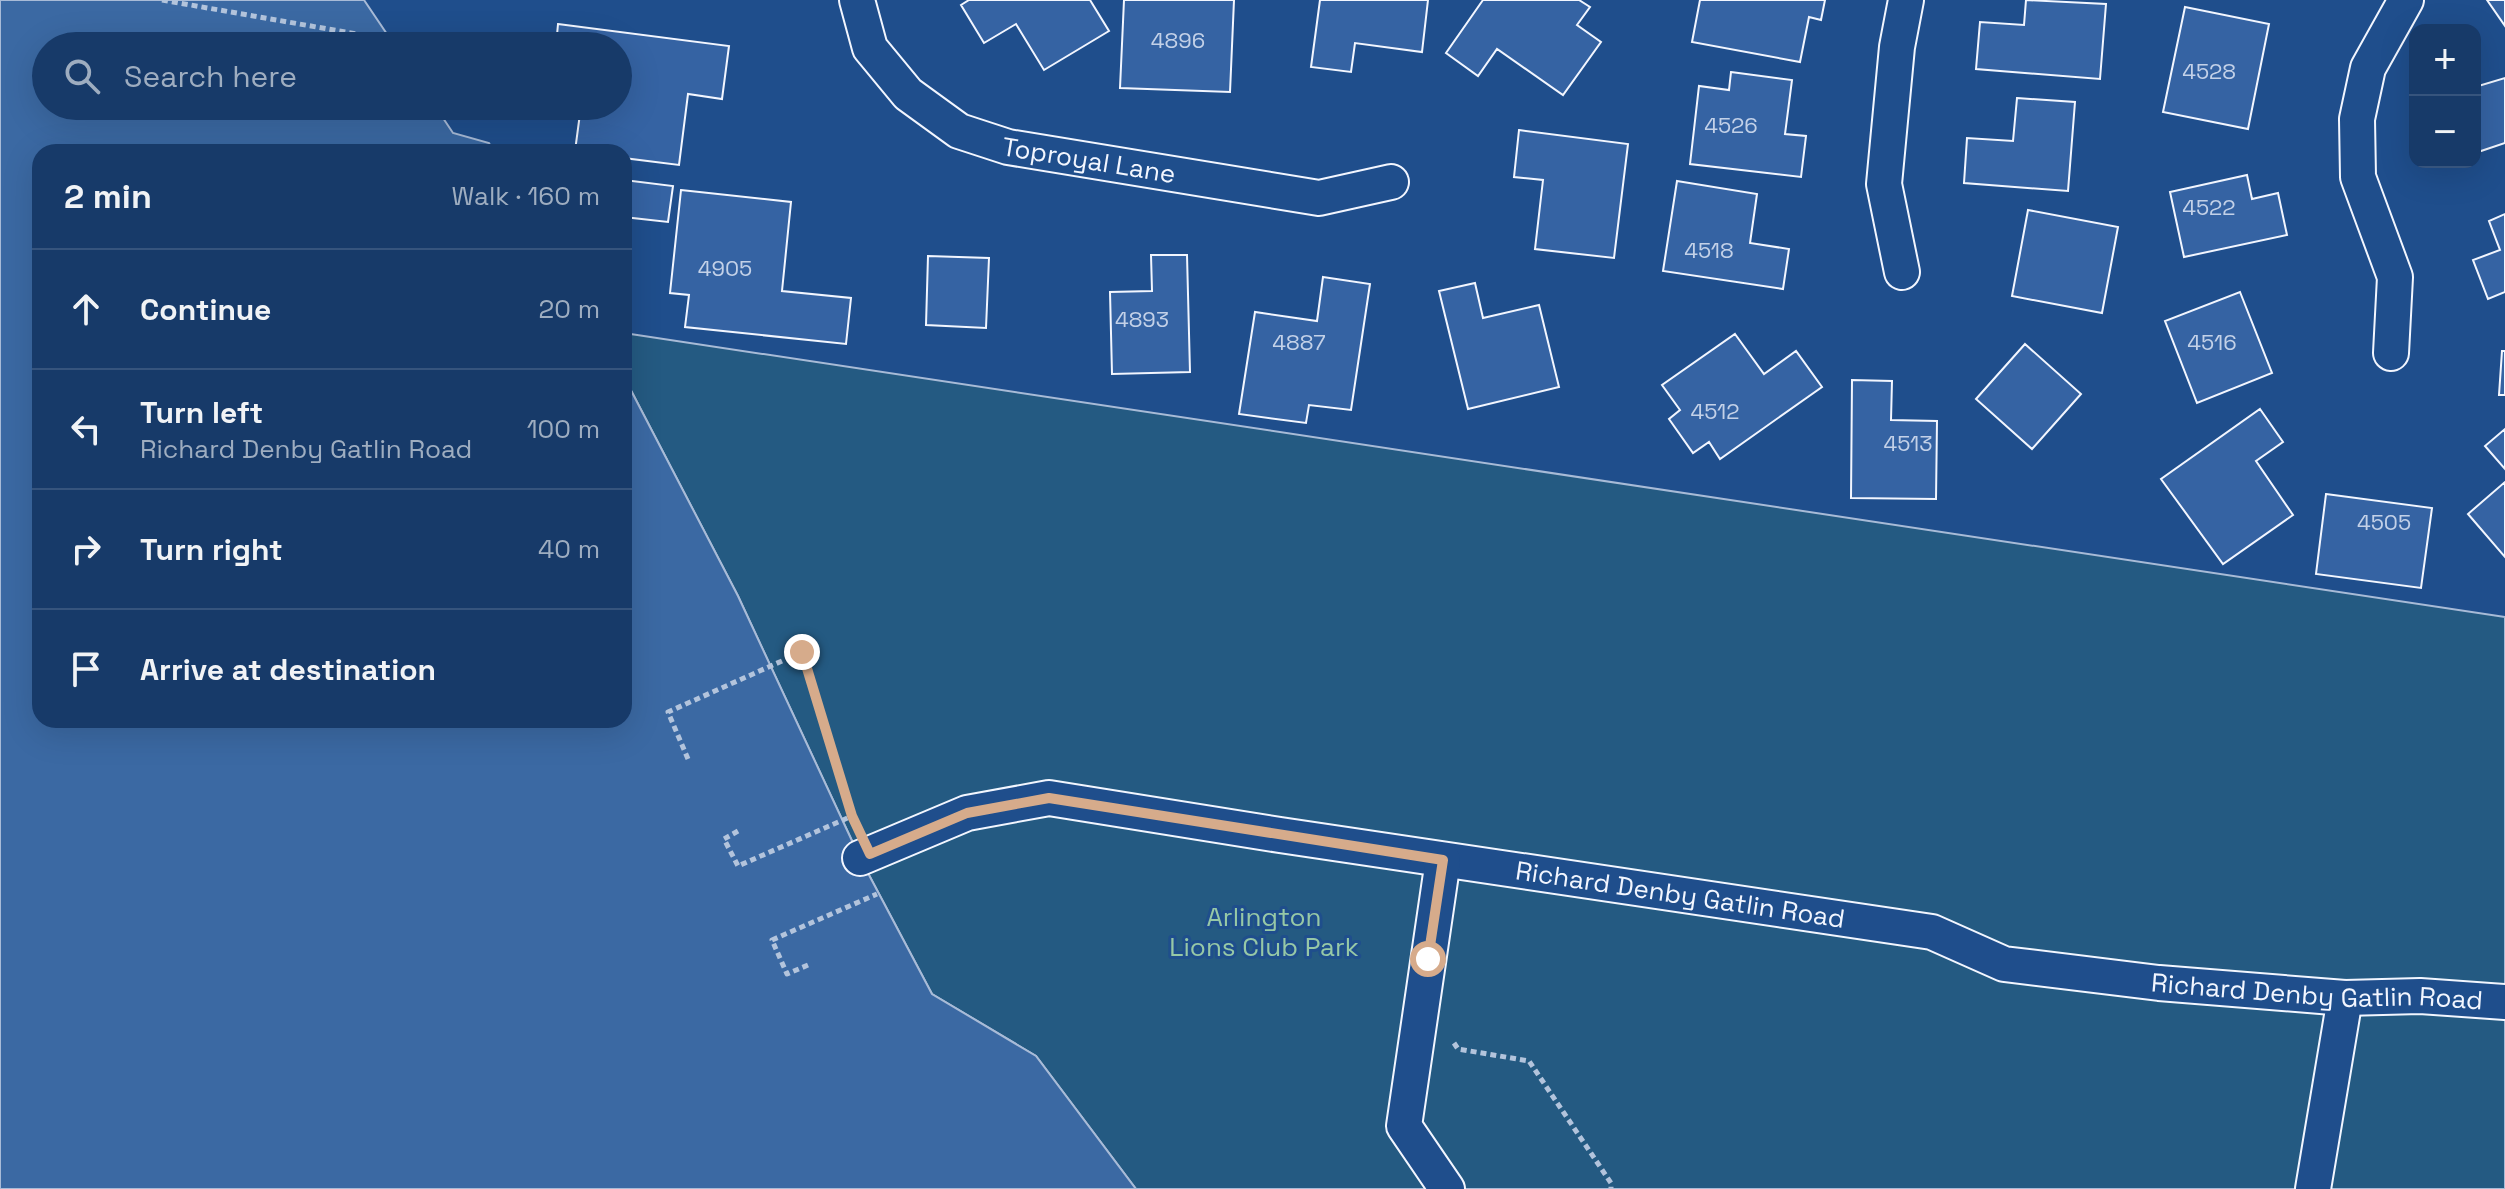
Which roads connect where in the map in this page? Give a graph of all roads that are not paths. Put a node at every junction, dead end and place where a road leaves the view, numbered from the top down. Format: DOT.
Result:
graph roads {
  1 [pos="857,0"];
  2 [pos="1906,0"];
  3 [pos="2406,0"];
  4 [pos="1391,182"];
  5 [pos="1902,272"];
  6 [pos="2391,353"];
  7 [pos="865,856"];
  8 [pos="1443,860"];
  9 [pos="2345,998"];
  10 [pos="2505,1002"];
  11 [pos="1447,1189"];
  12 [pos="2313,1189"];
  1 -- 4 [label="street, Toproyal Lane"];
  2 -- 5 [label="street"];
  3 -- 6 [label="street"];
  7 -- 8 [label="street, Richard Denby Gatlin Road"];
  8 -- 9 [label="street, Richard Denby Gatlin Road"];
  8 -- 11 [label="street"];
  9 -- 10 [label="street, Richard Denby Gatlin Road"];
  9 -- 12 [label="street"];
}
